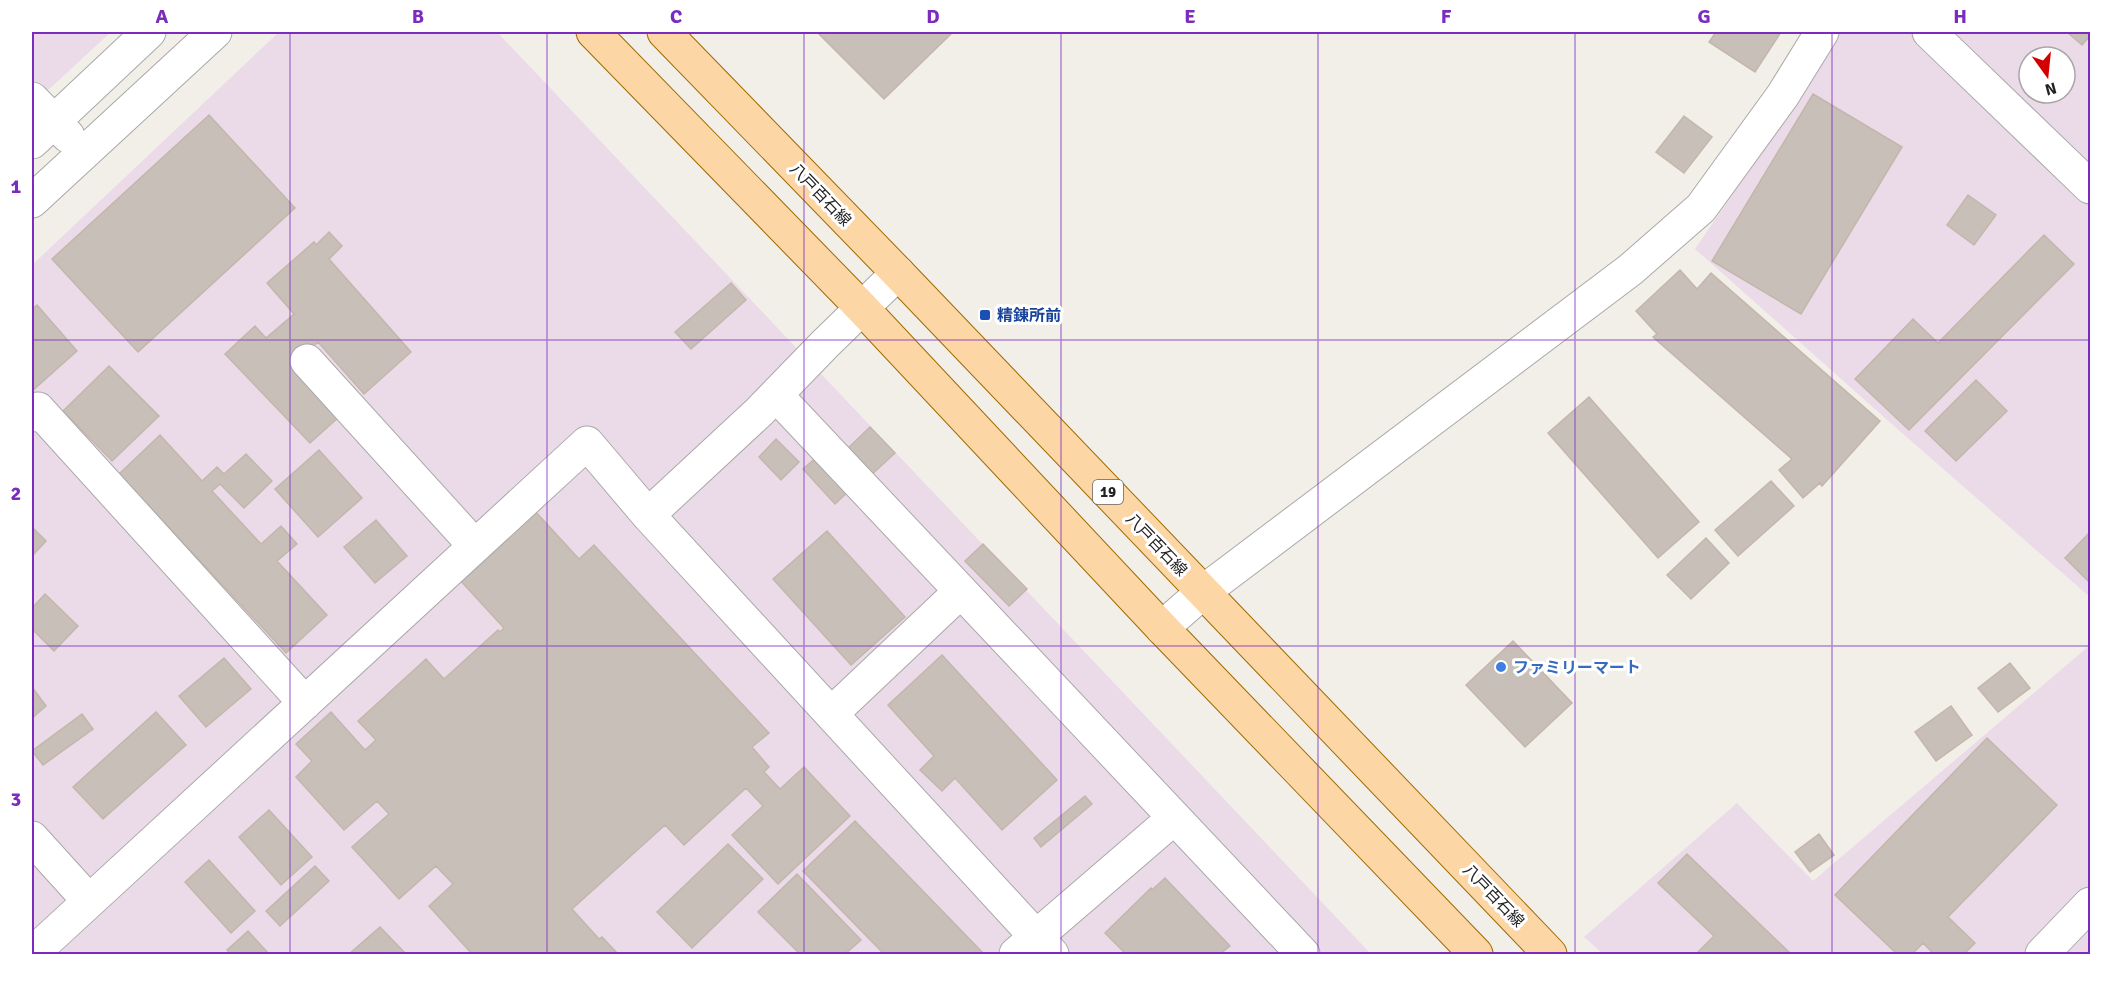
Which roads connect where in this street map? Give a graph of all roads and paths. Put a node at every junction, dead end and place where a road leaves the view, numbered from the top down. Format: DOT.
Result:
graph roads {
  1 [pos="149,32"];
  2 [pos="215,32"];
  3 [pos="593,32"];
  4 [pos="664,32"];
  5 [pos="1822,32"];
  6 [pos="1929,32"];
  7 [pos="39,121"];
  8 [pos="85,151"];
  9 [pos="2091,187"];
  10 [pos="32,201"];
  11 [pos="898,273"];
  12 [pos="862,308"];
  13 [pos="307,361"];
  14 [pos="776,395"];
  15 [pos="32,415"];
  16 [pos="648,515"];
  17 [pos="475,546"];
  18 [pos="961,591"];
  19 [pos="1203,592"];
  20 [pos="1162,628"];
  21 [pos="305,703"];
  22 [pos="831,714"];
  23 [pos="1174,818"];
  24 [pos="32,838"];
  25 [pos="90,901"];
  26 [pos="2091,904"];
  27 [pos="1035,949"];
  28 [pos="32,954"];
  29 [pos="1303,954"];
  30 [pos="1476,954"];
  31 [pos="1550,954"];
  32 [pos="2042,954"];
  1 -- 7 [label="street"];
  2 -- 8 [label="street"];
  3 -- 12 [label="main road"];
  4 -- 11 [label="main road, 八戸百石線 / 19"];
  5 -- 19 [label="street"];
  6 -- 9 [label="street"];
  7 -- 8 [label="street"];
  8 -- 10 [label="street"];
  11 -- 12 [label="street"];
  11 -- 19 [label="main road, 八戸百石線 / 19"];
  12 -- 14 [label="street"];
  12 -- 20 [label="main road"];
  13 -- 17 [label="street"];
  14 -- 16 [label="street"];
  14 -- 18 [label="street"];
  15 -- 21 [label="street"];
  16 -- 17 [label="street"];
  16 -- 22 [label="street"];
  17 -- 21 [label="street"];
  18 -- 22 [label="street"];
  18 -- 23 [label="street"];
  19 -- 20 [label="street"];
  19 -- 31 [label="main road, 八戸百石線 / 19"];
  20 -- 30 [label="main road"];
  21 -- 25 [label="street"];
  22 -- 27 [label="street"];
  23 -- 27 [label="street"];
  23 -- 29 [label="street"];
  24 -- 25 [label="street"];
  25 -- 28 [label="street"];
  26 -- 32 [label="street"];
}
